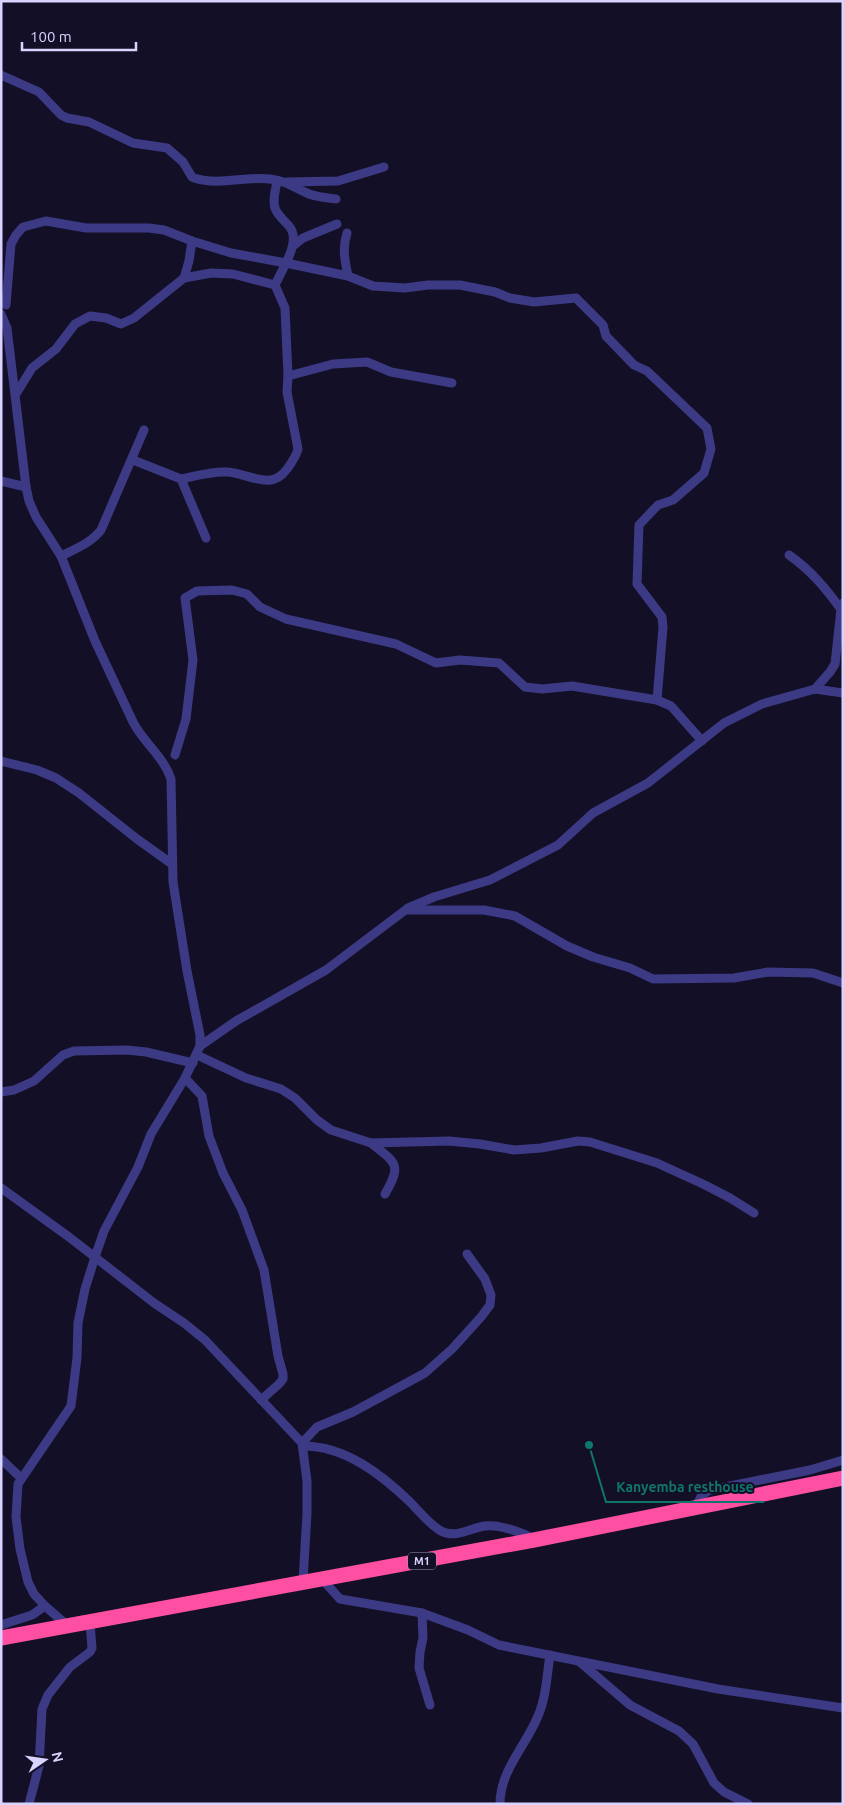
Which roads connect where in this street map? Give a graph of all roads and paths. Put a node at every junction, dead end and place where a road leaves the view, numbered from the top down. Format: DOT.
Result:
graph roads {
  1 [pos="1,75"];
  2 [pos="384,167"];
  3 [pos="282,181"];
  4 [pos="336,199"];
  5 [pos="337,224"];
  6 [pos="347,233"];
  7 [pos="192,241"];
  8 [pos="293,246"];
  9 [pos="286,263"];
  10 [pos="348,276"];
  11 [pos="184,278"];
  12 [pos="275,285"];
  13 [pos="6,305"];
  14 [pos="1,314"];
  15 [pos="288,376"];
  16 [pos="452,383"];
  17 [pos="16,394"];
  18 [pos="144,430"];
  19 [pos="133,460"];
  20 [pos="181,479"];
  21 [pos="1,482"];
  22 [pos="26,488"];
  23 [pos="206,538"];
  24 [pos="789,555"];
  25 [pos="61,556"];
  26 [pos="842,608"];
  27 [pos="815,689"];
  28 [pos="843,693"];
  29 [pos="656,700"];
  30 [pos="702,741"];
  31 [pos="174,755"];
  32 [pos="1,760"];
  33 [pos="172,864"];
  34 [pos="403,912"];
  35 [pos="843,983"];
  36 [pos="196,1055"];
  37 [pos="186,1078"];
  38 [pos="1,1092"];
  39 [pos="371,1143"];
  40 [pos="1,1188"];
  41 [pos="385,1194"];
  42 [pos="754,1213"];
  43 [pos="467,1254"];
  44 [pos="95,1257"];
  45 [pos="261,1400"];
  46 [pos="303,1445"];
  47 [pos="1,1459"];
  48 [pos="843,1460"];
  49 [pos="21,1478"];
  50 [pos="843,1478"];
  51 [pos="695,1508"];
  52 [pos="534,1540"];
  53 [pos="322,1579"];
  54 [pos="303,1582"];
  55 [pos="45,1606"];
  56 [pos="422,1613"];
  57 [pos="90,1623"];
  58 [pos="1,1624"];
  59 [pos="69,1627"];
  60 [pos="1,1638"];
  61 [pos="550,1655"];
  62 [pos="580,1662"];
  63 [pos="430,1705"];
  64 [pos="843,1708"];
  65 [pos="28,1804"];
  66 [pos="500,1804"];
  67 [pos="748,1804"];
  1 -- 3 [label="street"];
  2 -- 3 [label="street"];
  3 -- 4 [label="street"];
  3 -- 8 [label="street"];
  5 -- 8 [label="street"];
  6 -- 10 [label="street"];
  7 -- 9 [label="street"];
  7 -- 11 [label="street"];
  7 -- 13 [label="street"];
  8 -- 9 [label="street"];
  9 -- 10 [label="street"];
  9 -- 12 [label="street"];
  10 -- 29 [label="street"];
  11 -- 12 [label="street"];
  11 -- 17 [label="street"];
  12 -- 15 [label="street"];
  14 -- 17 [label="street"];
  15 -- 16 [label="street"];
  15 -- 20 [label="street"];
  17 -- 22 [label="street"];
  18 -- 19 [label="street"];
  19 -- 20 [label="street"];
  19 -- 25 [label="street"];
  20 -- 23 [label="street"];
  21 -- 22 [label="street"];
  22 -- 25 [label="street"];
  24 -- 26 [label="street"];
  25 -- 33 [label="street"];
  26 -- 27 [label="street"];
  27 -- 28 [label="street"];
  27 -- 30 [label="street"];
  29 -- 30 [label="street"];
  29 -- 31 [label="street"];
  30 -- 34 [label="street"];
  32 -- 33 [label="street"];
  33 -- 36 [label="street"];
  34 -- 35 [label="street"];
  34 -- 36 [label="street"];
  36 -- 37 [label="street"];
  36 -- 38 [label="street"];
  36 -- 39 [label="street"];
  37 -- 44 [label="street"];
  37 -- 45 [label="street"];
  39 -- 41 [label="street"];
  39 -- 42 [label="street"];
  40 -- 44 [label="street"];
  43 -- 46 [label="street"];
  44 -- 45 [label="street"];
  44 -- 49 [label="street"];
  45 -- 46 [label="street"];
  46 -- 52 [label="street"];
  46 -- 54 [label="street"];
  47 -- 49 [label="street"];
  48 -- 51 [label="street"];
  49 -- 55 [label="street"];
  50 -- 51 [label="highway, M1"];
  51 -- 52 [label="highway, M1"];
  52 -- 53 [label="highway, M1"];
  53 -- 54 [label="highway, M1"];
  53 -- 56 [label="street"];
  54 -- 57 [label="highway, M1"];
  55 -- 58 [label="street"];
  55 -- 59 [label="street"];
  56 -- 61 [label="street"];
  56 -- 63 [label="street"];
  57 -- 59 [label="highway, M1"];
  57 -- 65 [label="street"];
  59 -- 60 [label="highway, M1"];
  61 -- 62 [label="street"];
  61 -- 66 [label="street"];
  62 -- 64 [label="street"];
  62 -- 67 [label="street"];
}
